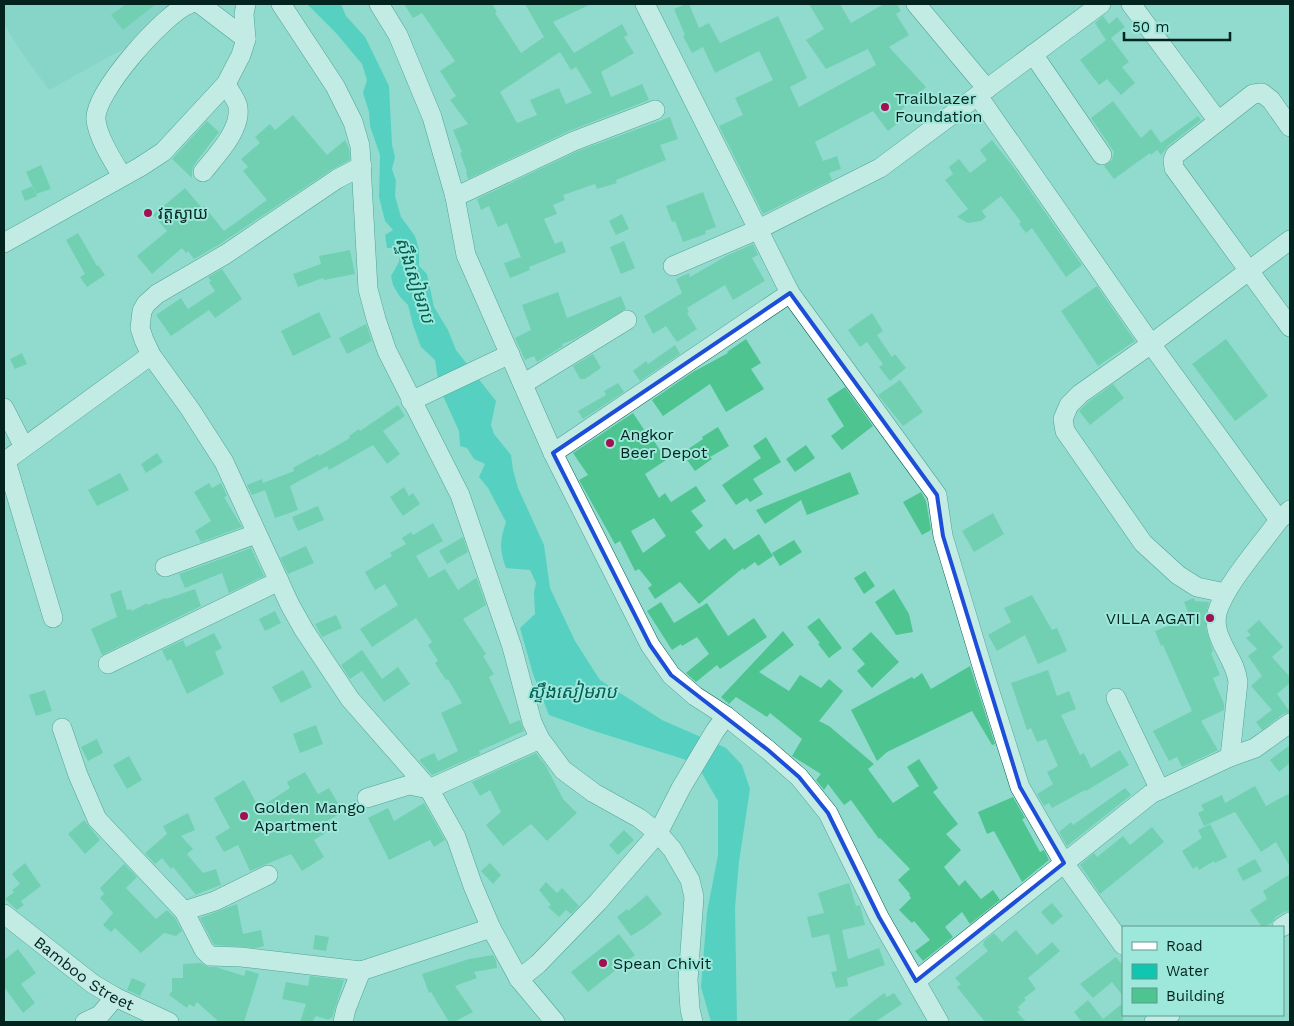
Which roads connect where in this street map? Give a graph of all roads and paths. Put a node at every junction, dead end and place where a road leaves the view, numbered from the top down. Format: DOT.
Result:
graph roads {
  1 [pos="190,4"];
  2 [pos="200,4"];
  3 [pos="246,4"];
  4 [pos="281,4"];
  5 [pos="379,4"];
  6 [pos="645,4"];
  7 [pos="916,4"];
  8 [pos="1101,4"];
  9 [pos="1131,4"];
  10 [pos="1082,9"];
  11 [pos="246,39"];
  12 [pos="1033,54"];
  13 [pos="226,84"];
  14 [pos="982,92"];
  15 [pos="655,110"];
  16 [pos="1218,121"];
  17 [pos="1290,127"];
  18 [pos="1102,156"];
  19 [pos="362,166"];
  20 [pos="203,172"];
  21 [pos="122,176"];
  22 [pos="455,197"];
  23 [pos="757,230"];
  24 [pos="1290,240"];
  25 [pos="4,244"];
  26 [pos="673,266"];
  27 [pos="1248,270"];
  28 [pos="790,293"];
  29 [pos="627,320"];
  30 [pos="1290,327"];
  31 [pos="1151,344"];
  32 [pos="510,354"];
  33 [pos="151,355"];
  34 [pos="523,384"];
  35 [pos="418,398"];
  36 [pos="4,408"];
  37 [pos="24,447"];
  38 [pos="553,453"];
  39 [pos="5,462"];
  40 [pos="1285,515"];
  41 [pos="256,534"];
  42 [pos="166,567"];
  43 [pos="279,581"];
  44 [pos="1225,593"];
  45 [pos="53,618"];
  46 [pos="108,664"];
  47 [pos="1116,698"];
  48 [pos="726,716"];
  49 [pos="1290,723"];
  50 [pos="62,728"];
  51 [pos="540,738"];
  52 [pos="1230,757"];
  53 [pos="429,789"];
  54 [pos="1160,790"];
  55 [pos="367,798"];
  56 [pos="658,833"];
  57 [pos="1064,863"];
  58 [pos="268,875"];
  59 [pos="184,911"];
  60 [pos="7,922"];
  61 [pos="492,928"];
  62 [pos="1122,944"];
  63 [pos="361,971"];
  64 [pos="519,979"];
  65 [pos="916,981"];
  66 [pos="115,997"];
  67 [pos="1168,1016"];
  68 [pos="85,1022"];
  69 [pos="169,1022"];
  70 [pos="343,1022"];
  71 [pos="555,1022"];
  72 [pos="693,1022"];
  73 [pos="939,1022"];
  74 [pos="1154,1022"];
  1 -- 21 [label="street"];
  2 -- 11 [label="street"];
  3 -- 11 [label="street"];
  4 -- 19 [label="street"];
  5 -- 22 [label="street"];
  6 -- 23 [label="street"];
  7 -- 14 [label="street"];
  8 -- 10 [label="street"];
  9 -- 16 [label="street"];
  10 -- 12 [label="street"];
  11 -- 13 [label="street"];
  12 -- 14 [label="street"];
  12 -- 18 [label="street"];
  13 -- 20 [label="street"];
  13 -- 21 [label="street"];
  14 -- 23 [label="street"];
  14 -- 31 [label="street"];
  15 -- 22 [label="street"];
  16 -- 17 [label="street"];
  16 -- 27 [label="street"];
  19 -- 33 [label="street"];
  19 -- 35 [label="street"];
  21 -- 25 [label="street"];
  22 -- 32 [label="street"];
  23 -- 26 [label="street"];
  23 -- 28 [label="street"];
  24 -- 27 [label="street"];
  27 -- 30 [label="street"];
  27 -- 31 [label="street"];
  28 -- 38 [label="street"];
  28 -- 57 [label="street"];
  29 -- 34 [label="street"];
  31 -- 40 [label="street"];
  31 -- 44 [label="street"];
  32 -- 34 [label="street"];
  32 -- 35 [label="street"];
  33 -- 37 [label="street"];
  33 -- 41 [label="street"];
  34 -- 38 [label="street"];
  35 -- 51 [label="street"];
  36 -- 37 [label="street"];
  37 -- 39 [label="street"];
  38 -- 48 [label="street"];
  39 -- 45 [label="street"];
  40 -- 44 [label="street"];
  41 -- 42 [label="street"];
  41 -- 43 [label="street"];
  43 -- 46 [label="street"];
  43 -- 53 [label="street"];
  44 -- 52 [label="street"];
  47 -- 54 [label="street"];
  48 -- 56 [label="street"];
  48 -- 65 [label="street"];
  49 -- 52 [label="street"];
  50 -- 59 [label="street"];
  51 -- 53 [label="street"];
  51 -- 56 [label="street"];
  52 -- 54 [label="street"];
  53 -- 55 [label="street"];
  53 -- 61 [label="street"];
  54 -- 57 [label="street"];
  56 -- 64 [label="street"];
  56 -- 72 [label="street"];
  57 -- 62 [label="street"];
  57 -- 65 [label="street"];
  58 -- 59 [label="street"];
  59 -- 63 [label="street"];
  60 -- 66 [label="street, Bamboo Street"];
  61 -- 63 [label="street"];
  61 -- 64 [label="street"];
  63 -- 70 [label="street"];
  64 -- 71 [label="street"];
  65 -- 73 [label="street"];
  66 -- 68 [label="street"];
  66 -- 69 [label="street, Bamboo Street"];
  67 -- 74 [label="street"];
}
